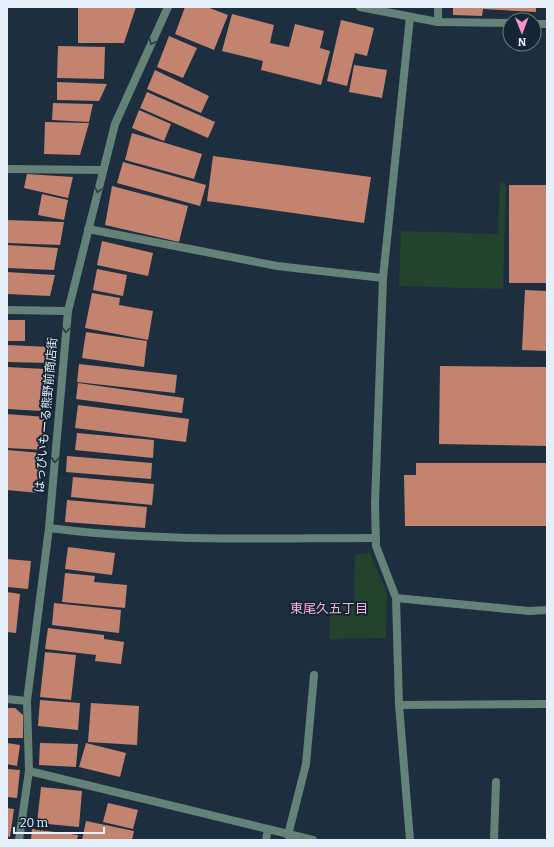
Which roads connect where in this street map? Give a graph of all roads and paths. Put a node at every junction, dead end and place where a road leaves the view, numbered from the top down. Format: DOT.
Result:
graph roads {
  1 [pos="168,7"];
  2 [pos="360,7"];
  3 [pos="438,7"];
  4 [pos="410,17"];
  5 [pos="438,22"];
  6 [pos="502,23"];
  7 [pos="7,168"];
  8 [pos="103,170"];
  9 [pos="88,229"];
  10 [pos="383,278"];
  11 [pos="7,310"];
  12 [pos="68,312"];
  13 [pos="48,528"];
  14 [pos="376,538"];
  15 [pos="396,598"];
  16 [pos="547,610"];
  17 [pos="314,675"];
  18 [pos="7,700"];
  19 [pos="27,701"];
  20 [pos="547,704"];
  21 [pos="399,705"];
  22 [pos="29,771"];
  23 [pos="496,782"];
  24 [pos="268,830"];
  25 [pos="288,835"];
  26 [pos="19,840"];
  27 [pos="266,840"];
  28 [pos="313,840"];
  29 [pos="410,840"];
  30 [pos="494,840"];
  1 -- 8 [label="street, はっぴいもーる熊野前商店街, one-way"];
  2 -- 4 [label="street"];
  3 -- 5 [label="street"];
  4 -- 5 [label="street"];
  4 -- 10 [label="street"];
  5 -- 6 [label="street"];
  7 -- 8 [label="street"];
  8 -- 9 [label="street, はっぴいもーる熊野前商店街, one-way"];
  9 -- 10 [label="street"];
  9 -- 12 [label="street, はっぴいもーる熊野前商店街"];
  10 -- 14 [label="street"];
  11 -- 12 [label="street"];
  12 -- 13 [label="street, はっぴいもーる熊野前商店街, one-way"];
  13 -- 14 [label="street"];
  13 -- 19 [label="street, はっぴいもーる熊野前商店街"];
  14 -- 15 [label="street"];
  15 -- 16 [label="street"];
  15 -- 21 [label="street"];
  17 -- 25 [label="street"];
  18 -- 19 [label="street"];
  19 -- 22 [label="street, はっぴいもーる熊野前商店街"];
  20 -- 21 [label="street"];
  21 -- 29 [label="street"];
  22 -- 24 [label="street"];
  22 -- 26 [label="street, はっぴいもーる熊野前商店街"];
  23 -- 30 [label="street"];
  24 -- 25 [label="street"];
  24 -- 27 [label="street"];
  25 -- 28 [label="street"];
}
